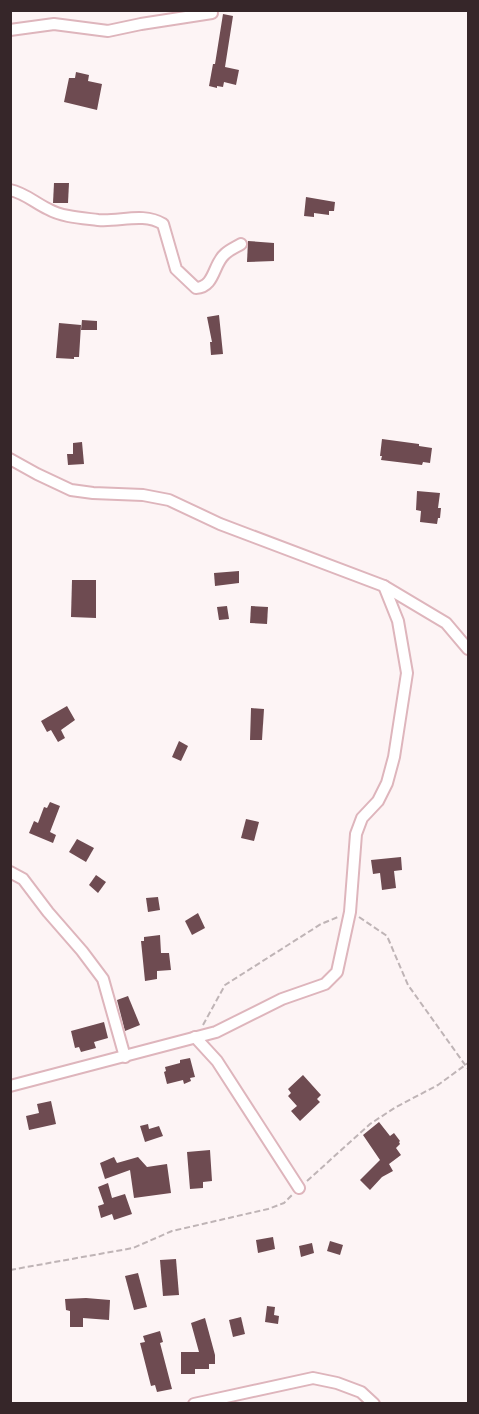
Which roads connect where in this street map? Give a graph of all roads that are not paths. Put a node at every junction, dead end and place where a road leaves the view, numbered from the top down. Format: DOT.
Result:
graph roads {
  1 [pos="212,13"];
  2 [pos="10,30"];
  3 [pos="10,190"];
  4 [pos="241,244"];
  5 [pos="10,459"];
  6 [pos="384,586"];
  7 [pos="468,649"];
  8 [pos="10,872"];
  9 [pos="195,1037"];
  10 [pos="124,1057"];
  11 [pos="10,1086"];
  12 [pos="299,1188"];
  13 [pos="194,1404"];
  14 [pos="374,1404"];
  1 -- 2 [label="street"];
  3 -- 4 [label="street"];
  5 -- 6 [label="street"];
  6 -- 7 [label="street"];
  6 -- 9 [label="street"];
  8 -- 10 [label="street"];
  9 -- 10 [label="street"];
  9 -- 12 [label="street"];
  10 -- 11 [label="street"];
  13 -- 14 [label="street"];
}
